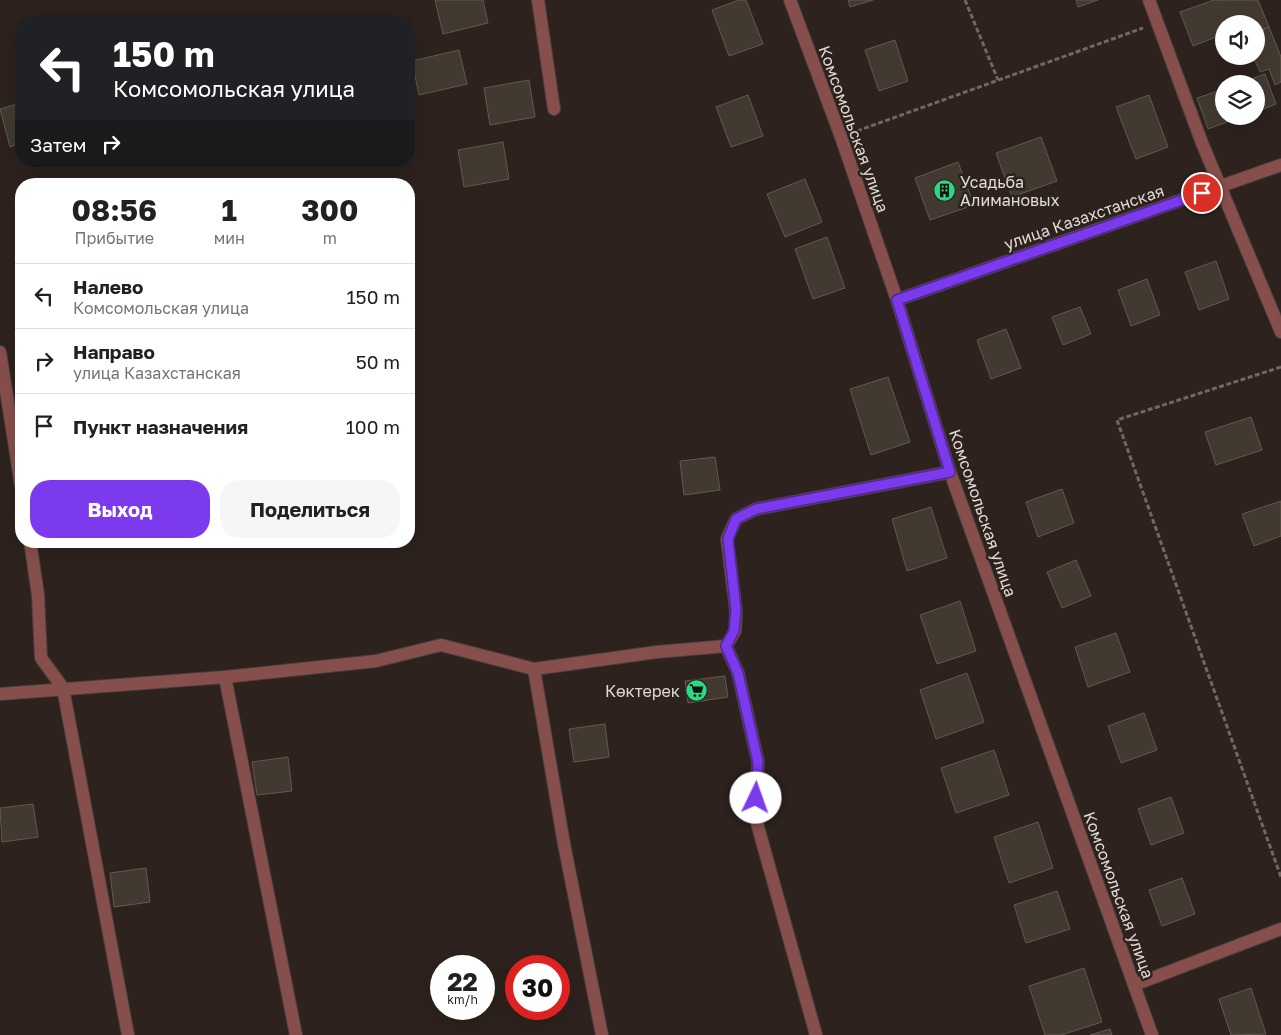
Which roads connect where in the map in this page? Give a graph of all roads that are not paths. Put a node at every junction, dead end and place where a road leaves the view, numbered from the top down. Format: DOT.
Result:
graph roads {
  1 [pos="538,0"];
  2 [pos="790,0"];
  3 [pos="1149,0"];
  4 [pos="554,109"];
  5 [pos="1281,165"];
  6 [pos="1220,187"];
  7 [pos="897,300"];
  8 [pos="1281,332"];
  9 [pos="0,352"];
  10 [pos="15,448"];
  11 [pos="950,472"];
  12 [pos="31,548"];
  13 [pos="726,646"];
  14 [pos="534,669"];
  15 [pos="225,678"];
  16 [pos="63,688"];
  17 [pos="0,694"];
  18 [pos="1281,929"];
  19 [pos="1134,985"];
  20 [pos="128,1035"];
  21 [pos="296,1035"];
  22 [pos="602,1035"];
  23 [pos="816,1035"];
  24 [pos="1152,1035"];
  1 -- 4 [label="street"];
  2 -- 7 [label="street, Комсомольская улица"];
  3 -- 6 [label="street"];
  5 -- 6 [label="street, улица Казахстанская"];
  6 -- 7 [label="street, улица Казахстанская"];
  6 -- 8 [label="street"];
  7 -- 11 [label="street, Комсомольская улица"];
  9 -- 10 [label="street"];
  11 -- 13 [label="street"];
  11 -- 19 [label="street, Комсомольская улица"];
  12 -- 16 [label="street"];
  13 -- 14 [label="street"];
  13 -- 23 [label="street"];
  14 -- 15 [label="street"];
  14 -- 22 [label="street"];
  15 -- 16 [label="street"];
  15 -- 21 [label="street"];
  16 -- 17 [label="street"];
  16 -- 20 [label="street"];
  18 -- 19 [label="street"];
  19 -- 24 [label="street, Комсомольская улица"];
}
